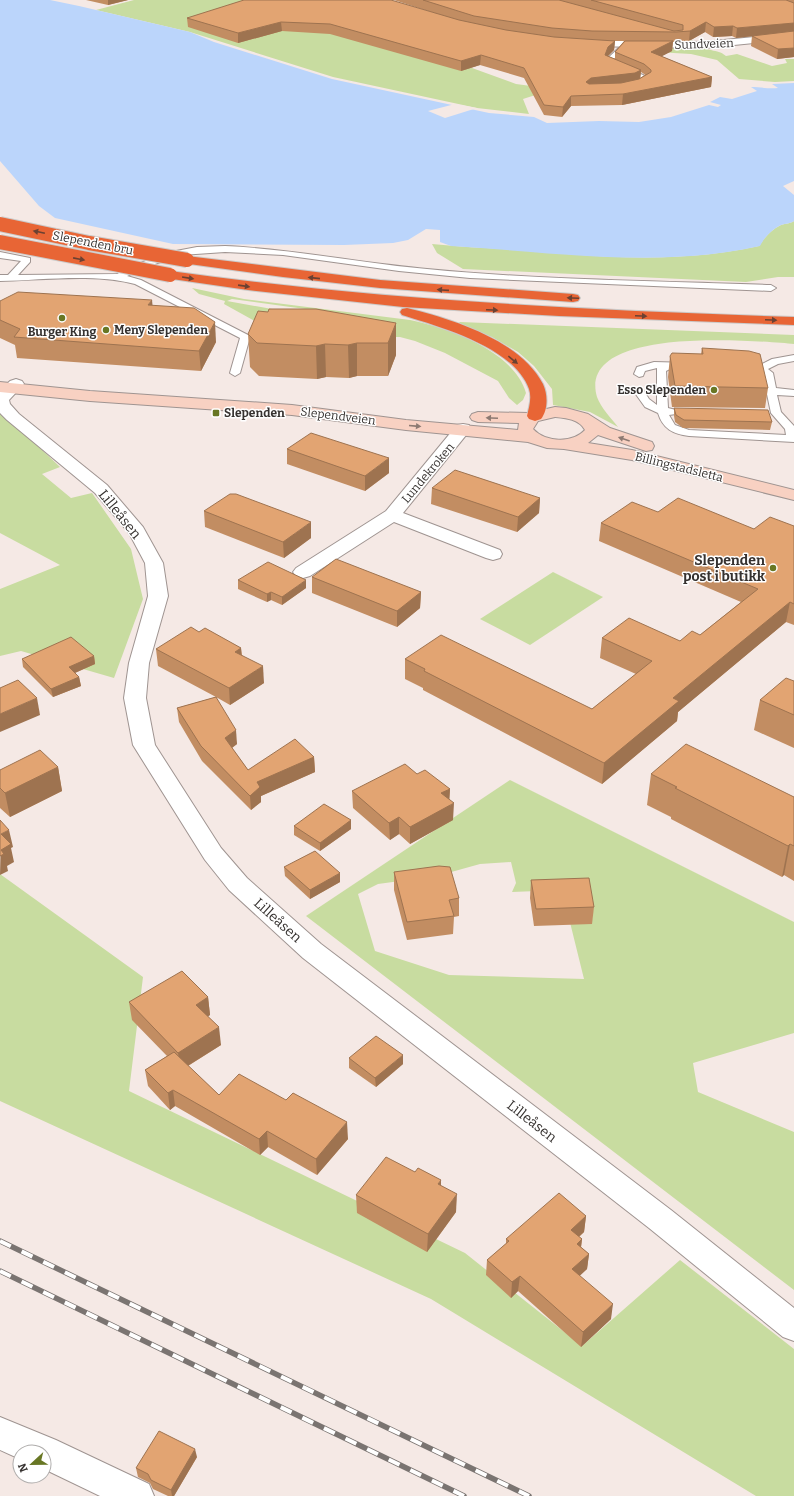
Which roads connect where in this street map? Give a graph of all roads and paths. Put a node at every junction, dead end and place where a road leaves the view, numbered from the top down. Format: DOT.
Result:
graph roads {
  1 [pos="666,34"];
  2 [pos="794,36"];
  3 [pos="577,43"];
  4 [pos="728,44"];
  5 [pos="624,45"];
  6 [pos="628,88"];
  7 [pos="0,224"];
  8 [pos="0,242"];
  9 [pos="0,255"];
  10 [pos="11,277"];
  11 [pos="119,277"];
  12 [pos="0,278"];
  13 [pos="771,288"];
  14 [pos="590,299"];
  15 [pos="370,300"];
  16 [pos="794,321"];
  17 [pos="794,358"];
  18 [pos="671,365"];
  19 [pos="700,365"];
  20 [pos="735,365"];
  21 [pos="761,369"];
  22 [pos="235,373"];
  23 [pos="639,374"];
  24 [pos="7,385"];
  25 [pos="772,391"];
  26 [pos="640,393"];
  27 [pos="794,393"];
  28 [pos="664,411"];
  29 [pos="680,412"];
  30 [pos="533,417"];
  31 [pos="590,424"];
  32 [pos="464,429"];
  33 [pos="532,437"];
  34 [pos="793,439"];
  35 [pos="564,444"];
  36 [pos="794,484"];
  37 [pos="794,495"];
  38 [pos="392,516"];
  39 [pos="493,554"];
  40 [pos="303,572"];
  41 [pos="794,1328"];
  42 [pos="0,1433"];
  43 [pos="25,1444"];
  44 [pos="52,1456"];
  45 [pos="137,1496"];
  1 -- 4 [label="street"];
  2 -- 4 [label="street, Sundveien"];
  3 -- 5 [label="street, Sundveien"];
  4 -- 5 [label="street, Sundveien"];
  5 -- 6 [label="lane"];
  14 -- 7 [label="highway, Slependen bru, one-way, bridge"];
  8 -- 15 [label="highway, Slependen bru, one-way, bridge"];
  9 -- 10 [label="lane"];
  10 -- 11 [label="lane"];
  10 -- 12 [label="lane"];
  11 -- 13 [label="lane"];
  11 -- 22 [label="lane"];
  15 -- 16 [label="highway, one-way"];
  15 -- 30 [label="highway, one-way"];
  17 -- 21 [label="lane"];
  18 -- 19 [label="lane"];
  18 -- 23 [label="lane"];
  18 -- 28 [label="lane"];
  20 -- 21 [label="lane"];
  21 -- 25 [label="lane"];
  30 -- 24 [label="main road, Slependveien, one-way"];
  24 -- 32 [label="main road, Slependveien, one-way"];
  24 -- 41 [label="street, Lilleåsen"];
  25 -- 27 [label="lane"];
  25 -- 34 [label="lane"];
  26 -- 28 [label="lane"];
  28 -- 29 [label="lane"];
  28 -- 34 [label="lane"];
  30 -- 31 [label="main road, Slependveien"];
  30 -- 33 [label="main road"];
  31 -- 35 [label="main road"];
  36 -- 31 [label="main road, Billingstadsletta, one-way"];
  32 -- 33 [label="main road, Slependveien"];
  32 -- 38 [label="street, Lundekroken"];
  33 -- 35 [label="main road, Billingstadsletta"];
  35 -- 37 [label="main road, Billingstadsletta"];
  38 -- 39 [label="street, Lundekroken"];
  38 -- 40 [label="street, Lundekroken"];
  42 -- 43 [label="street"];
  44 -- 45 [label="street"];
}
